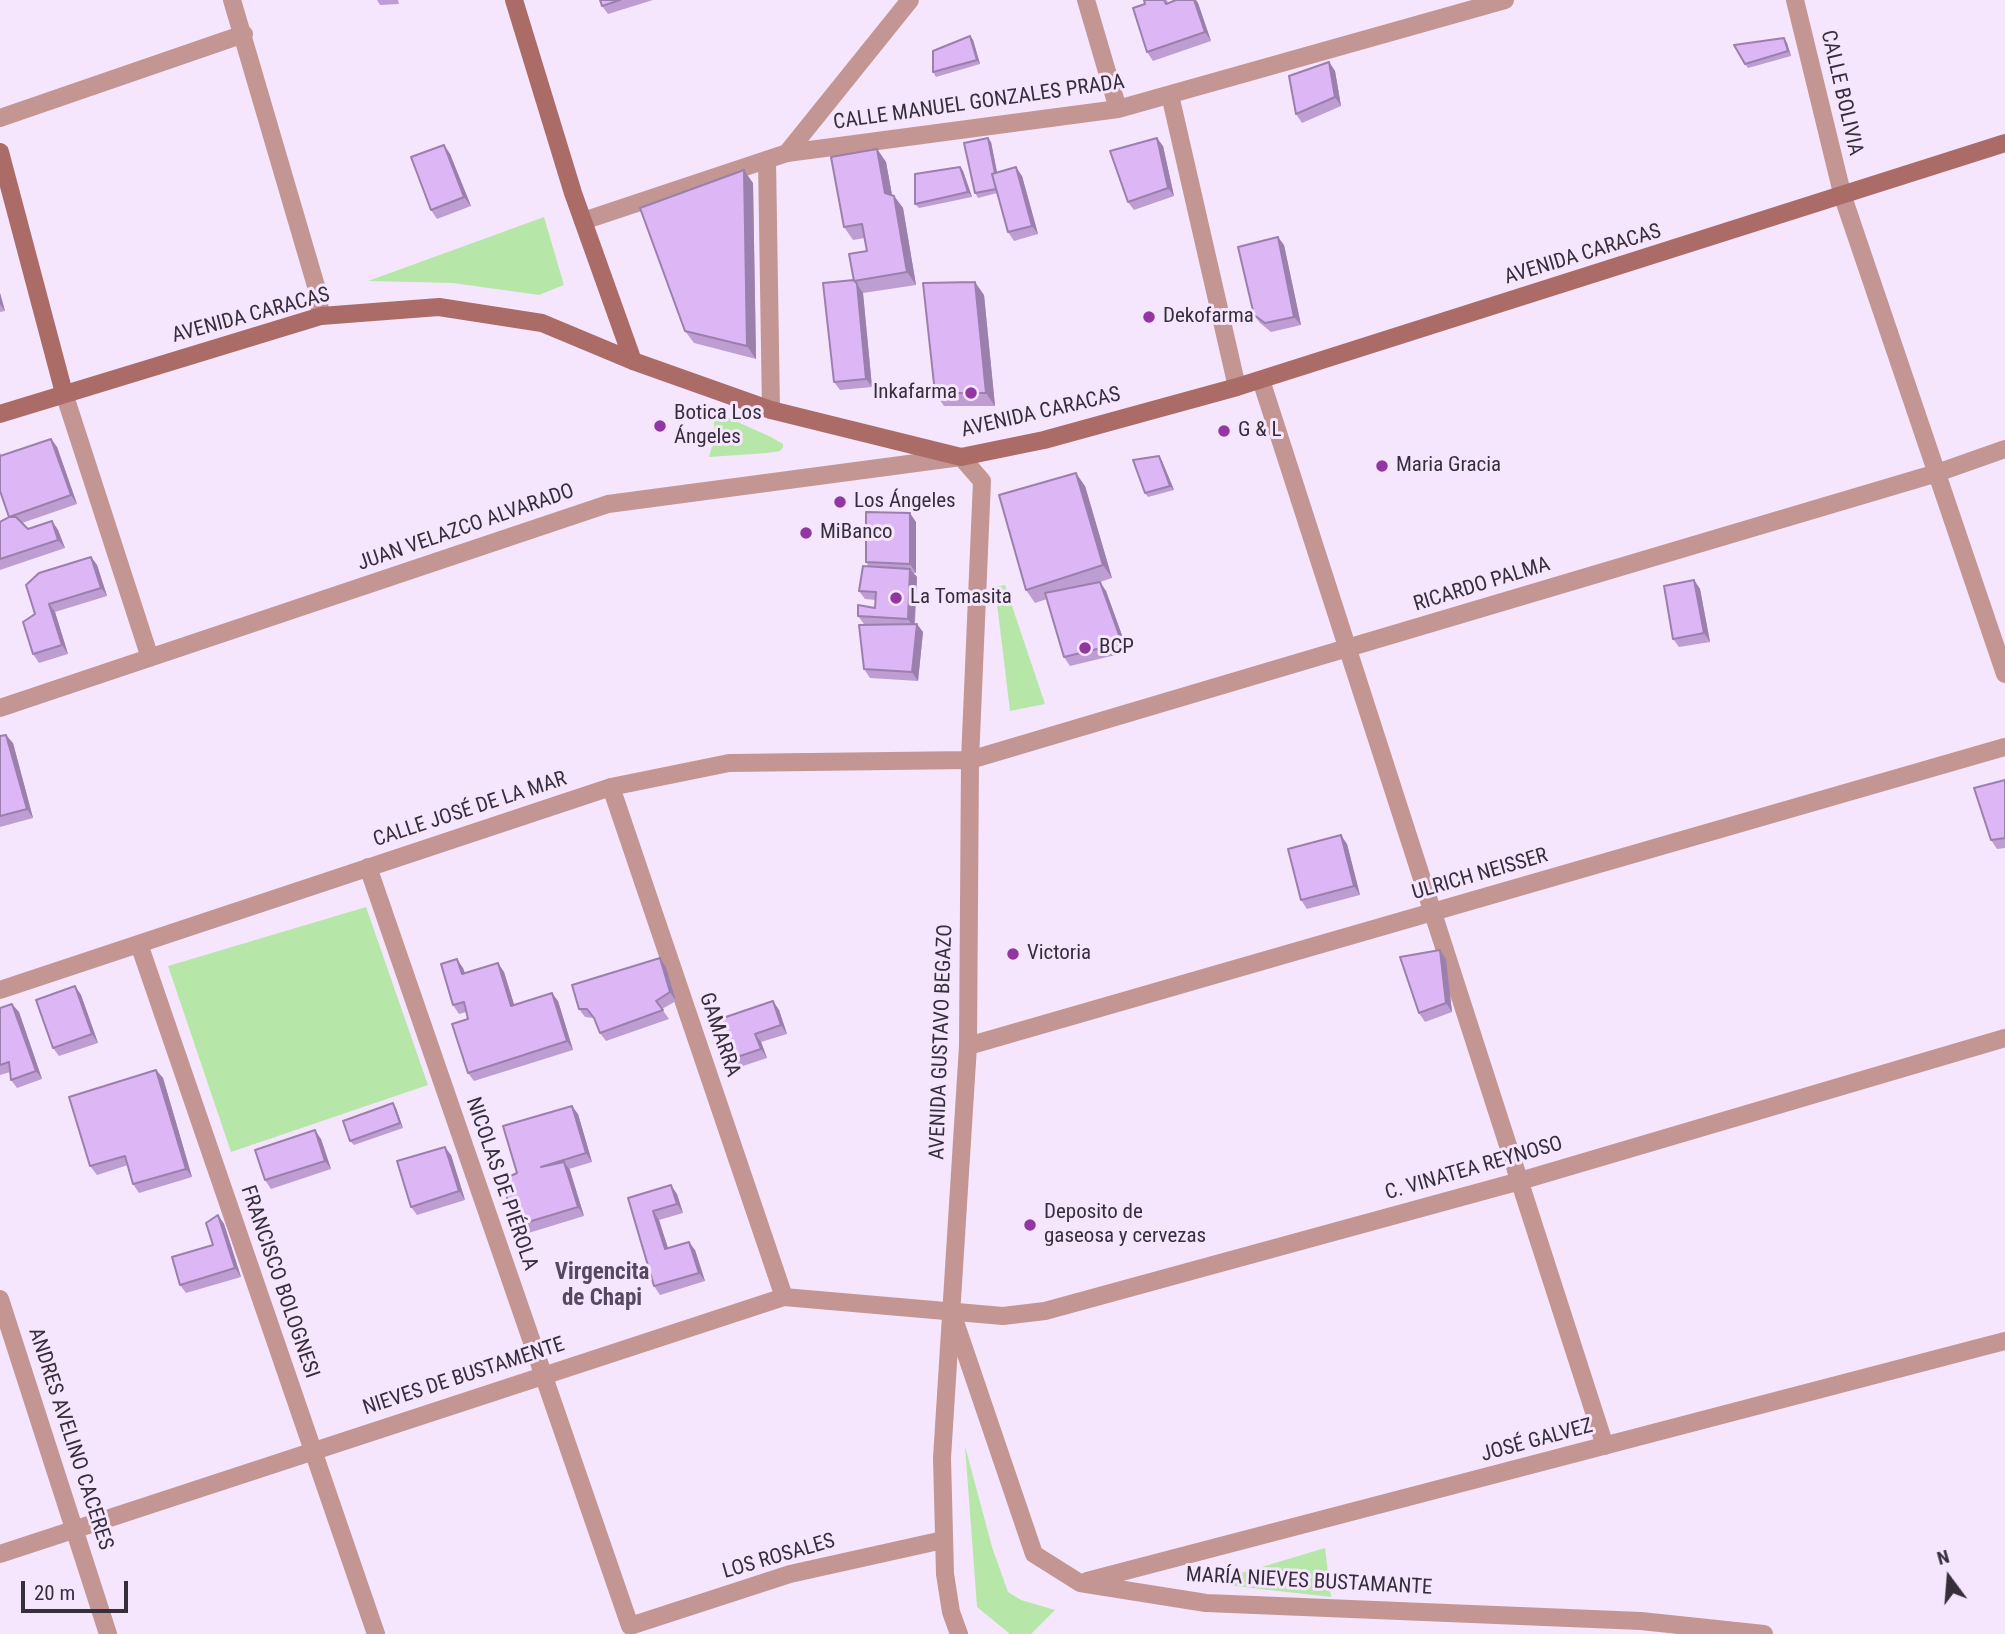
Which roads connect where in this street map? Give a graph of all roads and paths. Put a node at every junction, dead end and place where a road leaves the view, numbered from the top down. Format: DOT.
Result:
graph roads {
  1 [pos="232,0"];
  2 [pos="514,0"];
  3 [pos="910,0"];
  4 [pos="1086,0"];
  5 [pos="1505,0"];
  6 [pos="1796,0"];
  7 [pos="244,34"];
  8 [pos="1170,95"];
  9 [pos="1118,109"];
  10 [pos="0,118"];
  11 [pos="2005,143"];
  12 [pos="0,152"];
  13 [pos="787,153"];
  14 [pos="767,160"];
  15 [pos="1843,197"];
  16 [pos="583,221"];
  17 [pos="321,316"];
  18 [pos="633,361"];
  19 [pos="1261,380"];
  20 [pos="1237,387"];
  21 [pos="64,393"];
  22 [pos="771,410"];
  23 [pos="0,414"];
  24 [pos="2005,449"];
  25 [pos="961,457"];
  26 [pos="1937,473"];
  27 [pos="1348,648"];
  28 [pos="150,658"];
  29 [pos="2005,674"];
  30 [pos="0,708"];
  31 [pos="2005,747"];
  32 [pos="970,760"];
  33 [pos="611,787"];
  34 [pos="368,867"];
  35 [pos="1433,912"];
  36 [pos="139,944"];
  37 [pos="0,990"];
  38 [pos="2005,1038"];
  39 [pos="968,1046"];
  40 [pos="1520,1181"];
  41 [pos="784,1297"];
  42 [pos="0,1299"];
  43 [pos="951,1310"];
  44 [pos="2005,1341"];
  45 [pos="543,1375"];
  46 [pos="1605,1446"];
  47 [pos="313,1451"];
  48 [pos="75,1529"];
  49 [pos="943,1540"];
  50 [pos="0,1554"];
  51 [pos="1080,1583"];
  52 [pos="1665,1628"];
  53 [pos="631,1630"];
  54 [pos="108,1634"];
  55 [pos="376,1634"];
  56 [pos="959,1634"];
  57 [pos="1764,1634"];
  1 -- 7 [label="street"];
  2 -- 16 [label="main road"];
  3 -- 13 [label="street"];
  4 -- 9 [label="street"];
  5 -- 8 [label="street, CALLE MANUEL GONZALES PRADA"];
  6 -- 15 [label="street, CALLE BOLIVIA"];
  7 -- 10 [label="street"];
  7 -- 17 [label="street"];
  8 -- 9 [label="street, CALLE MANUEL GONZALES PRADA"];
  8 -- 20 [label="street"];
  9 -- 13 [label="street, CALLE MANUEL GONZALES PRADA"];
  11 -- 15 [label="main road, AVENIDA CARACAS"];
  12 -- 21 [label="main road"];
  13 -- 14 [label="street, CALLE MANUEL GONZALES PRADA"];
  14 -- 16 [label="street, CALLE MANUEL GONZALES PRADA"];
  14 -- 22 [label="street"];
  15 -- 19 [label="main road, AVENIDA CARACAS"];
  15 -- 26 [label="street, CALLE BOLIVIA"];
  16 -- 18 [label="main road"];
  17 -- 18 [label="main road, AVENIDA CARACAS"];
  17 -- 21 [label="main road, AVENIDA CARACAS"];
  18 -- 22 [label="main road, AVENIDA CARACAS"];
  19 -- 20 [label="main road, AVENIDA CARACAS"];
  19 -- 27 [label="street"];
  20 -- 25 [label="main road, AVENIDA CARACAS"];
  21 -- 23 [label="main road, AVENIDA CARACAS"];
  21 -- 28 [label="street"];
  22 -- 25 [label="main road, AVENIDA CARACAS"];
  24 -- 26 [label="street, RICARDO PALMA"];
  25 -- 28 [label="street, JUAN VELAZCO ALVARADO"];
  25 -- 32 [label="street, AVENIDA GUSTAVO BEGAZO"];
  26 -- 27 [label="street, RICARDO PALMA"];
  26 -- 29 [label="street, CALLE BOLIVIA"];
  27 -- 32 [label="street, RICARDO PALMA"];
  27 -- 35 [label="street"];
  28 -- 30 [label="street, JUAN VELAZCO ALVARADO"];
  31 -- 35 [label="street, ULRICH NEISSER"];
  32 -- 33 [label="street, CALLE JOSÉ DE LA MAR"];
  32 -- 39 [label="street, AVENIDA GUSTAVO BEGAZO"];
  33 -- 34 [label="street, CALLE JOSÉ DE LA MAR"];
  33 -- 41 [label="street, GAMARRA"];
  34 -- 36 [label="street, CALLE JOSÉ DE LA MAR"];
  34 -- 45 [label="street, NICOLAS DE PIÉROLA"];
  35 -- 39 [label="street, ULRICH NEISSER"];
  35 -- 40 [label="street"];
  36 -- 37 [label="street, CALLE JOSÉ DE LA MAR"];
  36 -- 47 [label="street, FRANCISCO BOLOGNESI"];
  38 -- 40 [label="street, C. VINATEA REYNOSO"];
  39 -- 43 [label="street, AVENIDA GUSTAVO BEGAZO"];
  40 -- 43 [label="street, C. VINATEA REYNOSO"];
  40 -- 46 [label="street"];
  41 -- 43 [label="street, NIEVES DE BUSTAMENTE"];
  41 -- 45 [label="street, NIEVES DE BUSTAMENTE"];
  42 -- 48 [label="street, ANDRES AVELINO CACERES"];
  43 -- 49 [label="street, AVENIDA GUSTAVO BEGAZO"];
  43 -- 51 [label="street, MARÍA NIEVES BUSTAMANTE"];
  44 -- 46 [label="street, JOSÉ GALVEZ"];
  45 -- 47 [label="street, NIEVES DE BUSTAMENTE"];
  45 -- 53 [label="street, NICOLAS DE PIÉROLA"];
  46 -- 51 [label="street, JOSÉ GALVEZ"];
  47 -- 48 [label="street, NIEVES DE BUSTAMENTE"];
  47 -- 55 [label="street, FRANCISCO BOLOGNESI"];
  48 -- 50 [label="street, NIEVES DE BUSTAMENTE"];
  48 -- 54 [label="street, ANDRES AVELINO CACERES"];
  49 -- 53 [label="street, LOS ROSALES"];
  49 -- 56 [label="street, AVENIDA GUSTAVO BEGAZO"];
  51 -- 52 [label="street, MARÍA NIEVES BUSTAMANTE"];
  52 -- 57 [label="street, MARÍA NIEVES BUSTAMANTE"];
}
